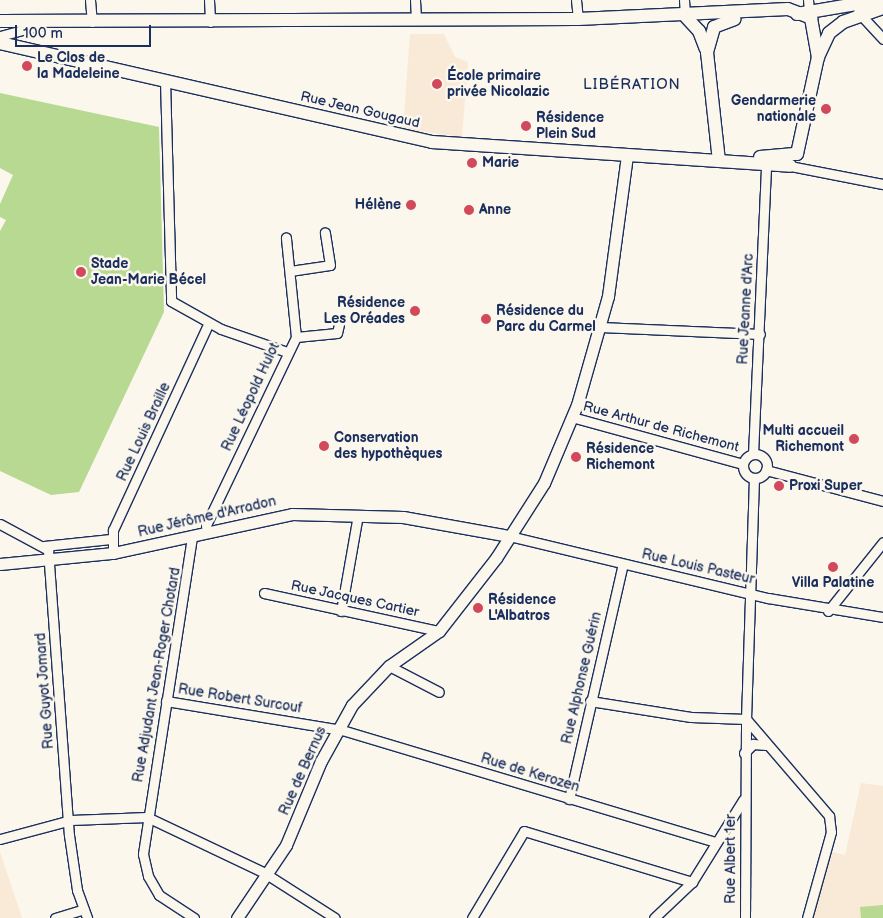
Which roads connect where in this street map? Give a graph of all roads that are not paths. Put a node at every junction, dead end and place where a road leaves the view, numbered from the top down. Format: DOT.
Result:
graph roads {
  1 [pos="90,0"];
  2 [pos="209,0"];
  3 [pos="415,0"];
  4 [pos="576,0"];
  5 [pos="684,0"];
  6 [pos="874,1"];
  7 [pos="852,6"];
  8 [pos="802,8"];
  9 [pos="883,8"];
  10 [pos="685,16"];
  11 [pos="861,16"];
  12 [pos="578,19"];
  13 [pos="416,20"];
  14 [pos="0,21"];
  15 [pos="92,22"];
  16 [pos="210,22"];
  17 [pos="51,23"];
  18 [pos="0,36"];
  19 [pos="883,39"];
  20 [pos="0,43"];
  21 [pos="707,52"];
  22 [pos="818,57"];
  23 [pos="165,80"];
  24 [pos="627,155"];
  25 [pos="719,161"];
  26 [pos="746,162"];
  27 [pos="766,165"];
  28 [pos="790,166"];
  29 [pos="883,184"];
  30 [pos="325,232"];
  31 [pos="286,238"];
  32 [pos="290,271"];
  33 [pos="208,324"];
  34 [pos="339,324"];
  35 [pos="600,327"];
  36 [pos="760,334"];
  37 [pos="296,337"];
  38 [pos="287,352"];
  39 [pos="572,417"];
  40 [pos="753,454"];
  41 [pos="744,464"];
  42 [pos="766,470"];
  43 [pos="754,478"];
  44 [pos="883,501"];
  45 [pos="358,515"];
  46 [pos="0,524"];
  47 [pos="207,533"];
  48 [pos="509,536"];
  49 [pos="192,537"];
  50 [pos="111,539"];
  51 [pos="883,542"];
  52 [pos="44,546"];
  53 [pos="113,553"];
  54 [pos="49,560"];
  55 [pos="0,564"];
  56 [pos="623,564"];
  57 [pos="748,591"];
  58 [pos="264,593"];
  59 [pos="341,611"];
  60 [pos="828,611"];
  61 [pos="883,618"];
  62 [pos="439,631"];
  63 [pos="389,666"];
  64 [pos="439,692"];
  65 [pos="166,701"];
  66 [pos="590,701"];
  67 [pos="746,719"];
  68 [pos="338,729"];
  69 [pos="766,745"];
  70 [pos="744,754"];
  71 [pos="569,799"];
  72 [pos="744,800"];
  73 [pos="146,816"];
  74 [pos="68,820"];
  75 [pos="0,839"];
  76 [pos="715,842"];
  77 [pos="268,875"];
  78 [pos="692,882"];
  79 [pos="84,909"];
  80 [pos="55,918"];
  81 [pos="88,918"];
  82 [pos="194,918"];
  83 [pos="237,918"];
  84 [pos="335,918"];
  85 [pos="472,918"];
  86 [pos="654,918"];
  87 [pos="745,918"];
  88 [pos="807,918"];
  1 -- 15 [label="street"];
  2 -- 16 [label="street"];
  3 -- 13 [label="street"];
  4 -- 12 [label="street"];
  5 -- 10 [label="street"];
  6 -- 7 [label="main road"];
  7 -- 8 [label="main road"];
  7 -- 11 [label="street"];
  8 -- 10 [label="main road"];
  8 -- 21 [label="main road"];
  8 -- 22 [label="main road"];
  9 -- 11 [label="main road"];
  10 -- 12 [label="main road"];
  10 -- 21 [label="main road"];
  11 -- 19 [label="street"];
  11 -- 22 [label="main road"];
  12 -- 13 [label="main road"];
  13 -- 16 [label="main road"];
  14 -- 17 [label="main road"];
  15 -- 16 [label="main road"];
  15 -- 17 [label="main road"];
  17 -- 18 [label="street"];
  20 -- 23 [label="main road, Rue Jean Gougaud"];
  21 -- 25 [label="main road"];
  22 -- 26 [label="main road"];
  23 -- 24 [label="main road, Rue Jean Gougaud"];
  23 -- 33 [label="street"];
  24 -- 25 [label="main road, Rue Jean Gougaud"];
  24 -- 35 [label="street, Rue de Bernus"];
  25 -- 26 [label="main road, Rue Jean Gougaud"];
  26 -- 27 [label="main road"];
  27 -- 28 [label="main road"];
  27 -- 36 [label="street, Rue Jeanne d'Arc"];
  28 -- 29 [label="street"];
  30 -- 32 [label="street"];
  31 -- 32 [label="street, Rue Léopold Hulot"];
  32 -- 37 [label="street, Rue Léopold Hulot"];
  33 -- 38 [label="street"];
  33 -- 50 [label="street, Rue Louis Braille"];
  34 -- 37 [label="street"];
  35 -- 36 [label="street"];
  35 -- 39 [label="street, Rue de Bernus"];
  36 -- 40 [label="street, Rue Jeanne d'Arc"];
  37 -- 38 [label="street, Rue Léopold Hulot"];
  38 -- 47 [label="street, Rue Léopold Hulot"];
  39 -- 41 [label="street, Rue Arthur de Richemont"];
  39 -- 48 [label="street, Rue de Bernus"];
  40 -- 41 [label="street"];
  40 -- 42 [label="street"];
  41 -- 43 [label="street"];
  42 -- 43 [label="street"];
  42 -- 44 [label="street"];
  43 -- 57 [label="street"];
  45 -- 47 [label="street, Rue Jérôme d'Arradon"];
  45 -- 48 [label="street, Rue Jérôme d'Arradon"];
  45 -- 59 [label="street"];
  46 -- 52 [label="street"];
  47 -- 49 [label="street, Rue Jérôme d'Arradon"];
  48 -- 56 [label="street, Rue Louis Pasteur"];
  48 -- 62 [label="street, Rue de Bernus"];
  49 -- 53 [label="street, Rue Jérôme d'Arradon"];
  49 -- 65 [label="street, Rue Adjudant Jean-Roger Chotard"];
  50 -- 52 [label="street"];
  50 -- 53 [label="street"];
  51 -- 60 [label="street"];
  52 -- 54 [label="street, Rue Guyot Jomard"];
  53 -- 54 [label="street, Rue Jérôme d'Arradon"];
  54 -- 55 [label="street, Rue Jérôme d'Arradon"];
  54 -- 74 [label="street, Rue Guyot Jomard"];
  56 -- 57 [label="street, Rue Louis Pasteur"];
  56 -- 66 [label="street, Rue Alphonse Guérin"];
  57 -- 60 [label="street, Rue Louis Pasteur"];
  57 -- 67 [label="street"];
  58 -- 59 [label="street, Rue Jacques Cartier"];
  59 -- 62 [label="street, Rue Jacques Cartier"];
  60 -- 61 [label="street, Rue Louis Pasteur"];
  62 -- 63 [label="street, Rue de Bernus"];
  63 -- 64 [label="street"];
  63 -- 68 [label="street, Rue de Bernus"];
  65 -- 68 [label="street, Rue Robert Surcouf"];
  65 -- 73 [label="street, Rue Adjudant Jean-Roger Chotard"];
  66 -- 67 [label="street"];
  66 -- 71 [label="street, Rue Alphonse Guérin"];
  67 -- 69 [label="street"];
  67 -- 70 [label="street, Rue Albert 1er"];
  68 -- 71 [label="street, Rue de Kerozen"];
  68 -- 77 [label="street, Rue de Bernus"];
  69 -- 70 [label="street"];
  69 -- 88 [label="street"];
  70 -- 72 [label="street, Rue Albert 1er"];
  71 -- 76 [label="street, Rue de Kerozen"];
  72 -- 76 [label="street, Rue Albert 1er"];
  72 -- 87 [label="street, Rue Albert 1er"];
  73 -- 74 [label="street"];
  73 -- 77 [label="street"];
  73 -- 82 [label="street, Rue Adjudant Jean-Roger Chotard"];
  74 -- 75 [label="street"];
  74 -- 79 [label="street, Rue Guyot Jomard"];
  76 -- 78 [label="street, Rue Albert 1er"];
  77 -- 83 [label="street, Rue de Bernus"];
  77 -- 84 [label="street"];
  78 -- 85 [label="street"];
  78 -- 86 [label="street, Rue Albert 1er"];
  79 -- 80 [label="street"];
  79 -- 81 [label="street, Rue Guyot Jomard"];
}
